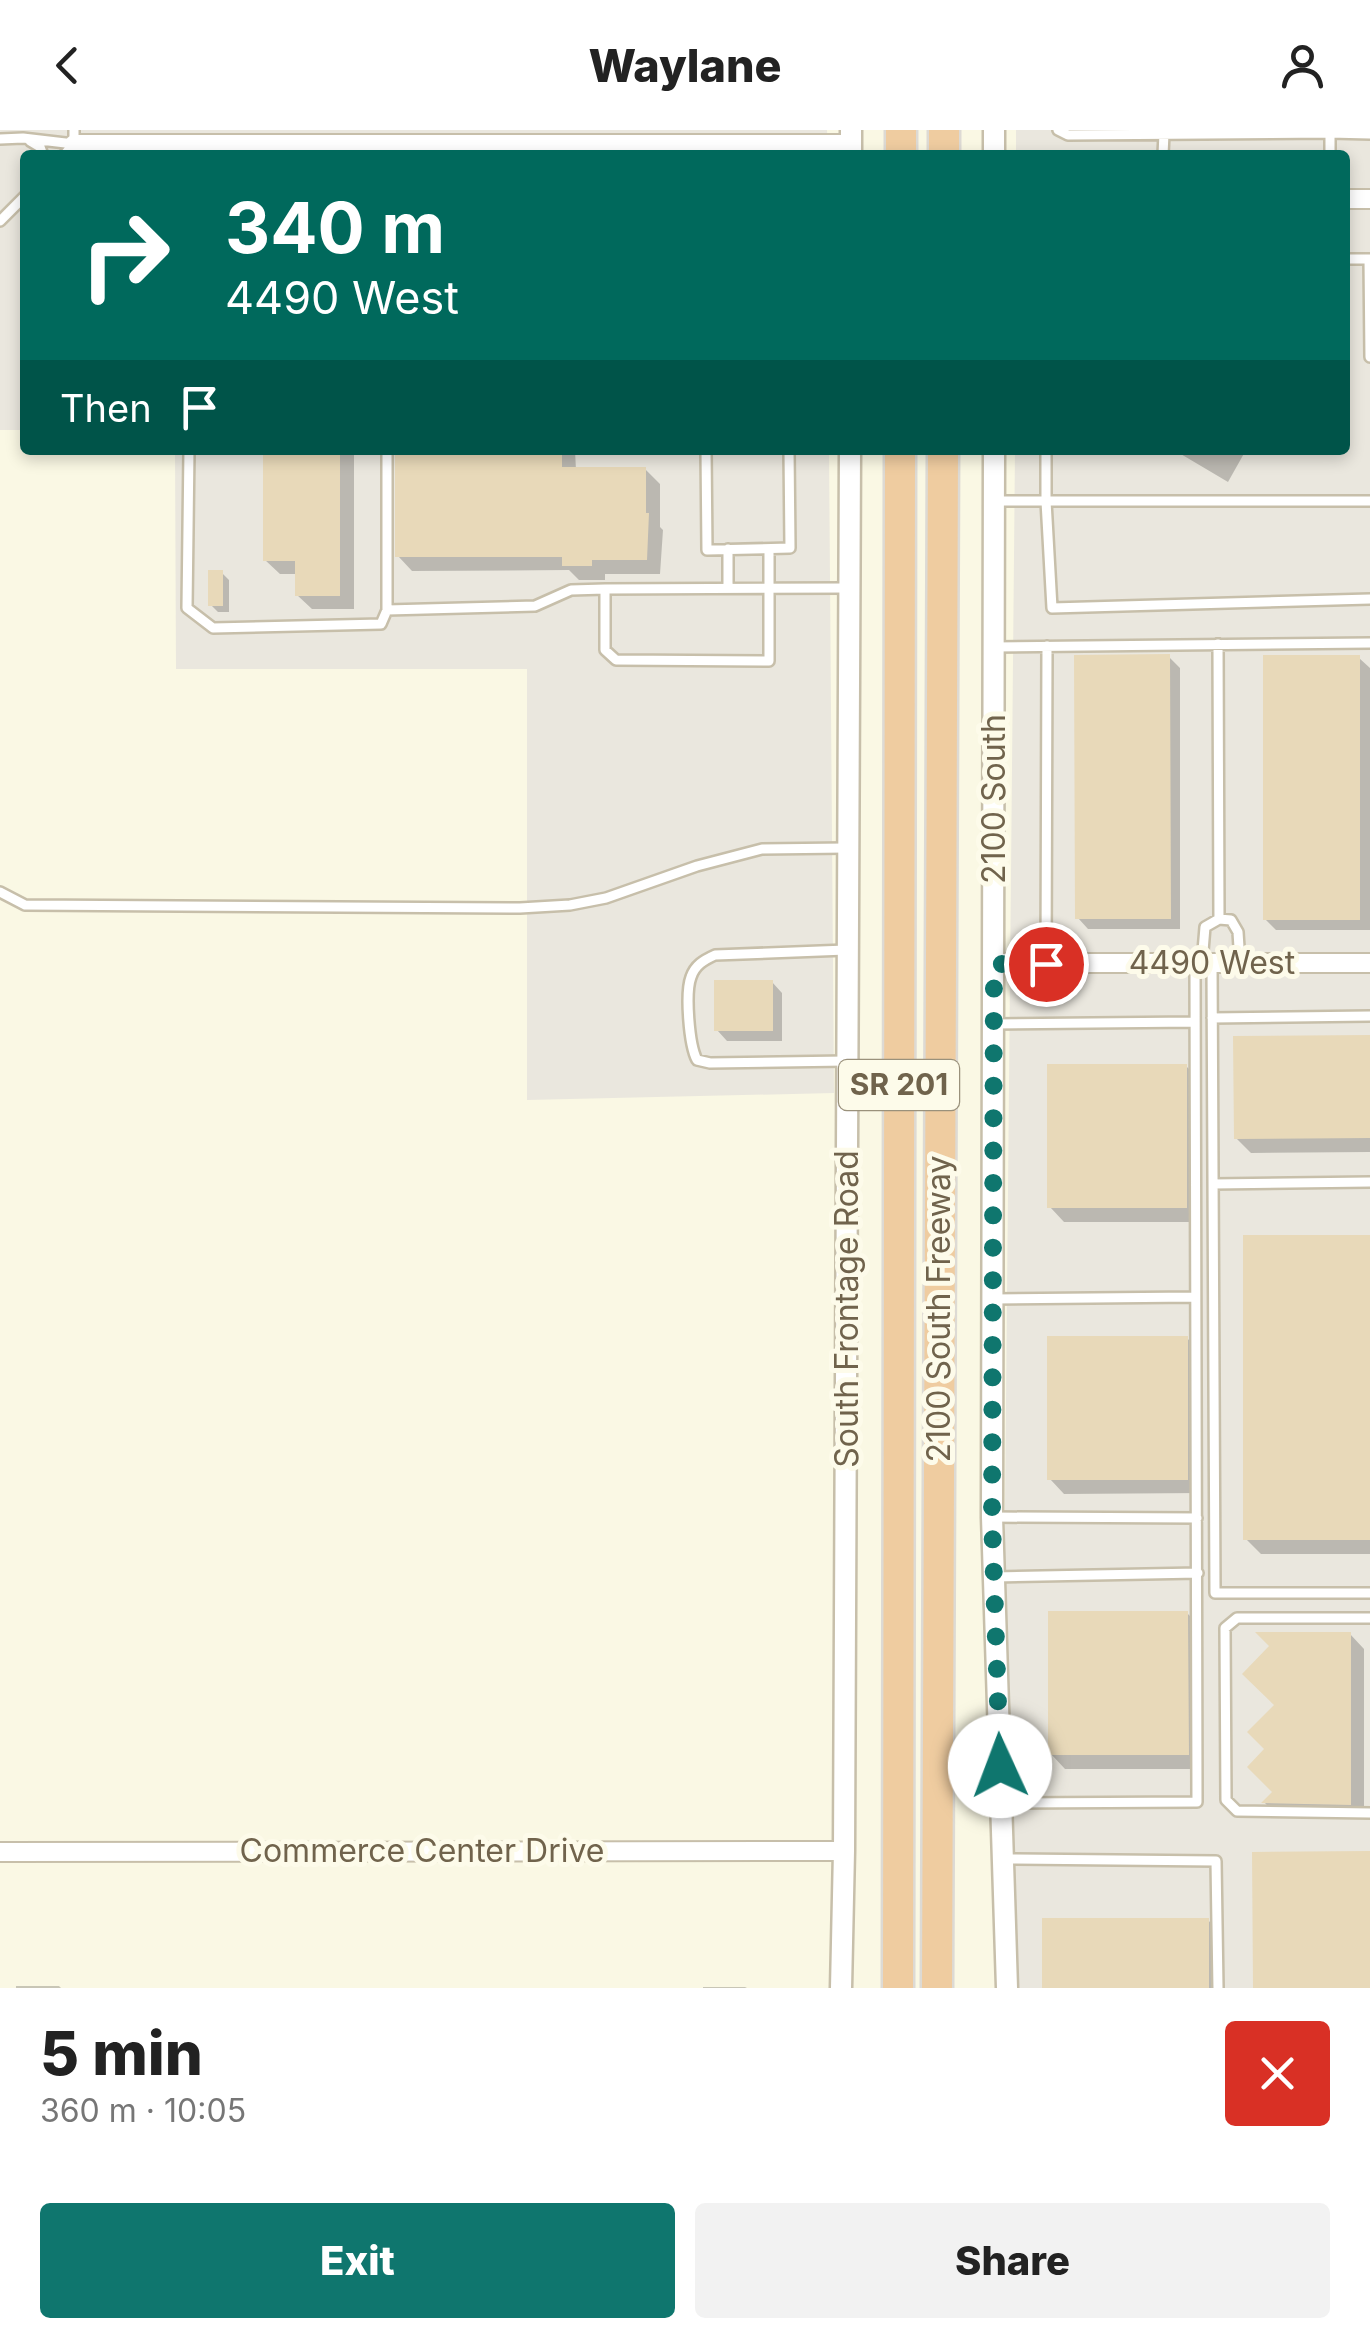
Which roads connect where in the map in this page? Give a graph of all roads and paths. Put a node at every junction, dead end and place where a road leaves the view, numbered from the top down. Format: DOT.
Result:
graph roads {
  1 [pos="1058,130"];
  2 [pos="1164,132"];
  3 [pos="1330,133"];
  4 [pos="23,134"];
  5 [pos="1370,134"];
  6 [pos="357,137"];
  7 [pos="636,137"];
  8 [pos="0,139"];
  9 [pos="71,143"];
  10 [pos="851,143"];
  11 [pos="1330,150"];
  12 [pos="20,201"];
  13 [pos="0,220"];
  14 [pos="1350,260"];
  15 [pos="1370,357"];
  16 [pos="189,455"];
  17 [pos="387,455"];
  18 [pos="706,455"];
  19 [pos="789,455"];
  20 [pos="850,455"];
  21 [pos="900,455"];
  22 [pos="942,455"];
  23 [pos="994,455"];
  24 [pos="1046,455"];
  25 [pos="994,500"];
  26 [pos="1046,500"];
  27 [pos="1370,501"];
  28 [pos="769,549"];
  29 [pos="728,550"];
  30 [pos="728,588"];
  31 [pos="769,588"];
  32 [pos="850,588"];
  33 [pos="605,590"];
  34 [pos="1370,600"];
  35 [pos="387,610"];
  36 [pos="1370,643"];
  37 [pos="1218,644"];
  38 [pos="994,646"];
  39 [pos="1047,646"];
  40 [pos="849,848"];
  41 [pos="0,892"];
  42 [pos="1219,919"];
  43 [pos="849,950"];
  44 [pos="1203,963"];
  45 [pos="1240,963"];
  46 [pos="1370,963"];
  47 [pos="994,964"];
  48 [pos="1046,964"];
  49 [pos="1370,1016"];
  50 [pos="1212,1018"];
  51 [pos="1194,1022"];
  52 [pos="993,1024"];
  53 [pos="848,1061"];
  54 [pos="1370,1182"];
  55 [pos="1213,1184"];
  56 [pos="1194,1297"];
  57 [pos="991,1299"];
  58 [pos="992,1518"];
  59 [pos="1198,1518"];
  60 [pos="1198,1573"];
  61 [pos="993,1577"];
  62 [pos="1370,1593"];
  63 [pos="1370,1618"];
  64 [pos="1001,1804"];
  65 [pos="1370,1812"];
  66 [pos="844,1851"];
  67 [pos="0,1852"];
  68 [pos="1002,1859"];
  69 [pos="840,1988"];
  70 [pos="898,1988"];
  71 [pos="938,1988"];
  72 [pos="1008,1988"];
  73 [pos="1218,1988"];
  1 -- 2 [label="lane"];
  2 -- 3 [label="lane"];
  3 -- 5 [label="lane"];
  3 -- 11 [label="lane"];
  4 -- 8 [label="lane"];
  4 -- 9 [label="lane"];
  6 -- 7 [label="street"];
  6 -- 9 [label="street"];
  7 -- 10 [label="street"];
  12 -- 13 [label="lane"];
  14 -- 15 [label="lane"];
  16 -- 35 [label="lane"];
  17 -- 35 [label="lane"];
  18 -- 29 [label="lane"];
  19 -- 28 [label="lane"];
  20 -- 32 [label="street, South Frontage Road"];
  21 -- 70 [label="highway, 2100 South Freeway / SR 201"];
  22 -- 71 [label="highway, 2100 South Freeway / SR 201"];
  23 -- 25 [label="street, 2100 South"];
  24 -- 26 [label="lane"];
  25 -- 26 [label="lane"];
  25 -- 38 [label="street, 2100 South"];
  26 -- 27 [label="lane"];
  26 -- 34 [label="lane"];
  28 -- 29 [label="lane"];
  28 -- 31 [label="lane"];
  29 -- 30 [label="lane"];
  30 -- 31 [label="lane"];
  30 -- 33 [label="lane"];
  31 -- 32 [label="lane"];
  31 -- 33 [label="lane"];
  32 -- 40 [label="street, South Frontage Road"];
  33 -- 35 [label="lane"];
  36 -- 37 [label="lane"];
  37 -- 39 [label="lane"];
  37 -- 42 [label="lane"];
  38 -- 39 [label="lane"];
  38 -- 47 [label="street, 2100 South"];
  39 -- 48 [label="lane"];
  40 -- 41 [label="lane"];
  40 -- 43 [label="street, South Frontage Road"];
  42 -- 44 [label="lane"];
  42 -- 45 [label="lane"];
  43 -- 53 [label="street, South Frontage Road"];
  43 -- 53 [label="lane"];
  44 -- 45 [label="street, 4490 West"];
  44 -- 48 [label="street, 4490 West"];
  44 -- 50 [label="lane"];
  44 -- 51 [label="lane"];
  45 -- 46 [label="street, 4490 West"];
  47 -- 48 [label="street, 4490 West"];
  47 -- 52 [label="street, 2100 South"];
  49 -- 50 [label="lane"];
  50 -- 55 [label="lane"];
  51 -- 52 [label="lane"];
  51 -- 56 [label="lane"];
  52 -- 57 [label="street, 2100 South"];
  53 -- 66 [label="street, South Frontage Road"];
  54 -- 55 [label="lane"];
  55 -- 62 [label="lane"];
  56 -- 57 [label="lane"];
  56 -- 59 [label="lane"];
  57 -- 58 [label="street, 2100 South"];
  58 -- 59 [label="lane"];
  58 -- 61 [label="street, 2100 South"];
  59 -- 60 [label="lane"];
  60 -- 61 [label="lane"];
  60 -- 64 [label="lane"];
  61 -- 64 [label="street, 2100 South"];
  63 -- 65 [label="lane"];
  64 -- 68 [label="street, 2100 South"];
  66 -- 67 [label="street, Commerce Center Drive"];
  66 -- 69 [label="street, South Frontage Road"];
  68 -- 72 [label="street, 2100 South"];
  68 -- 73 [label="lane"];
}
